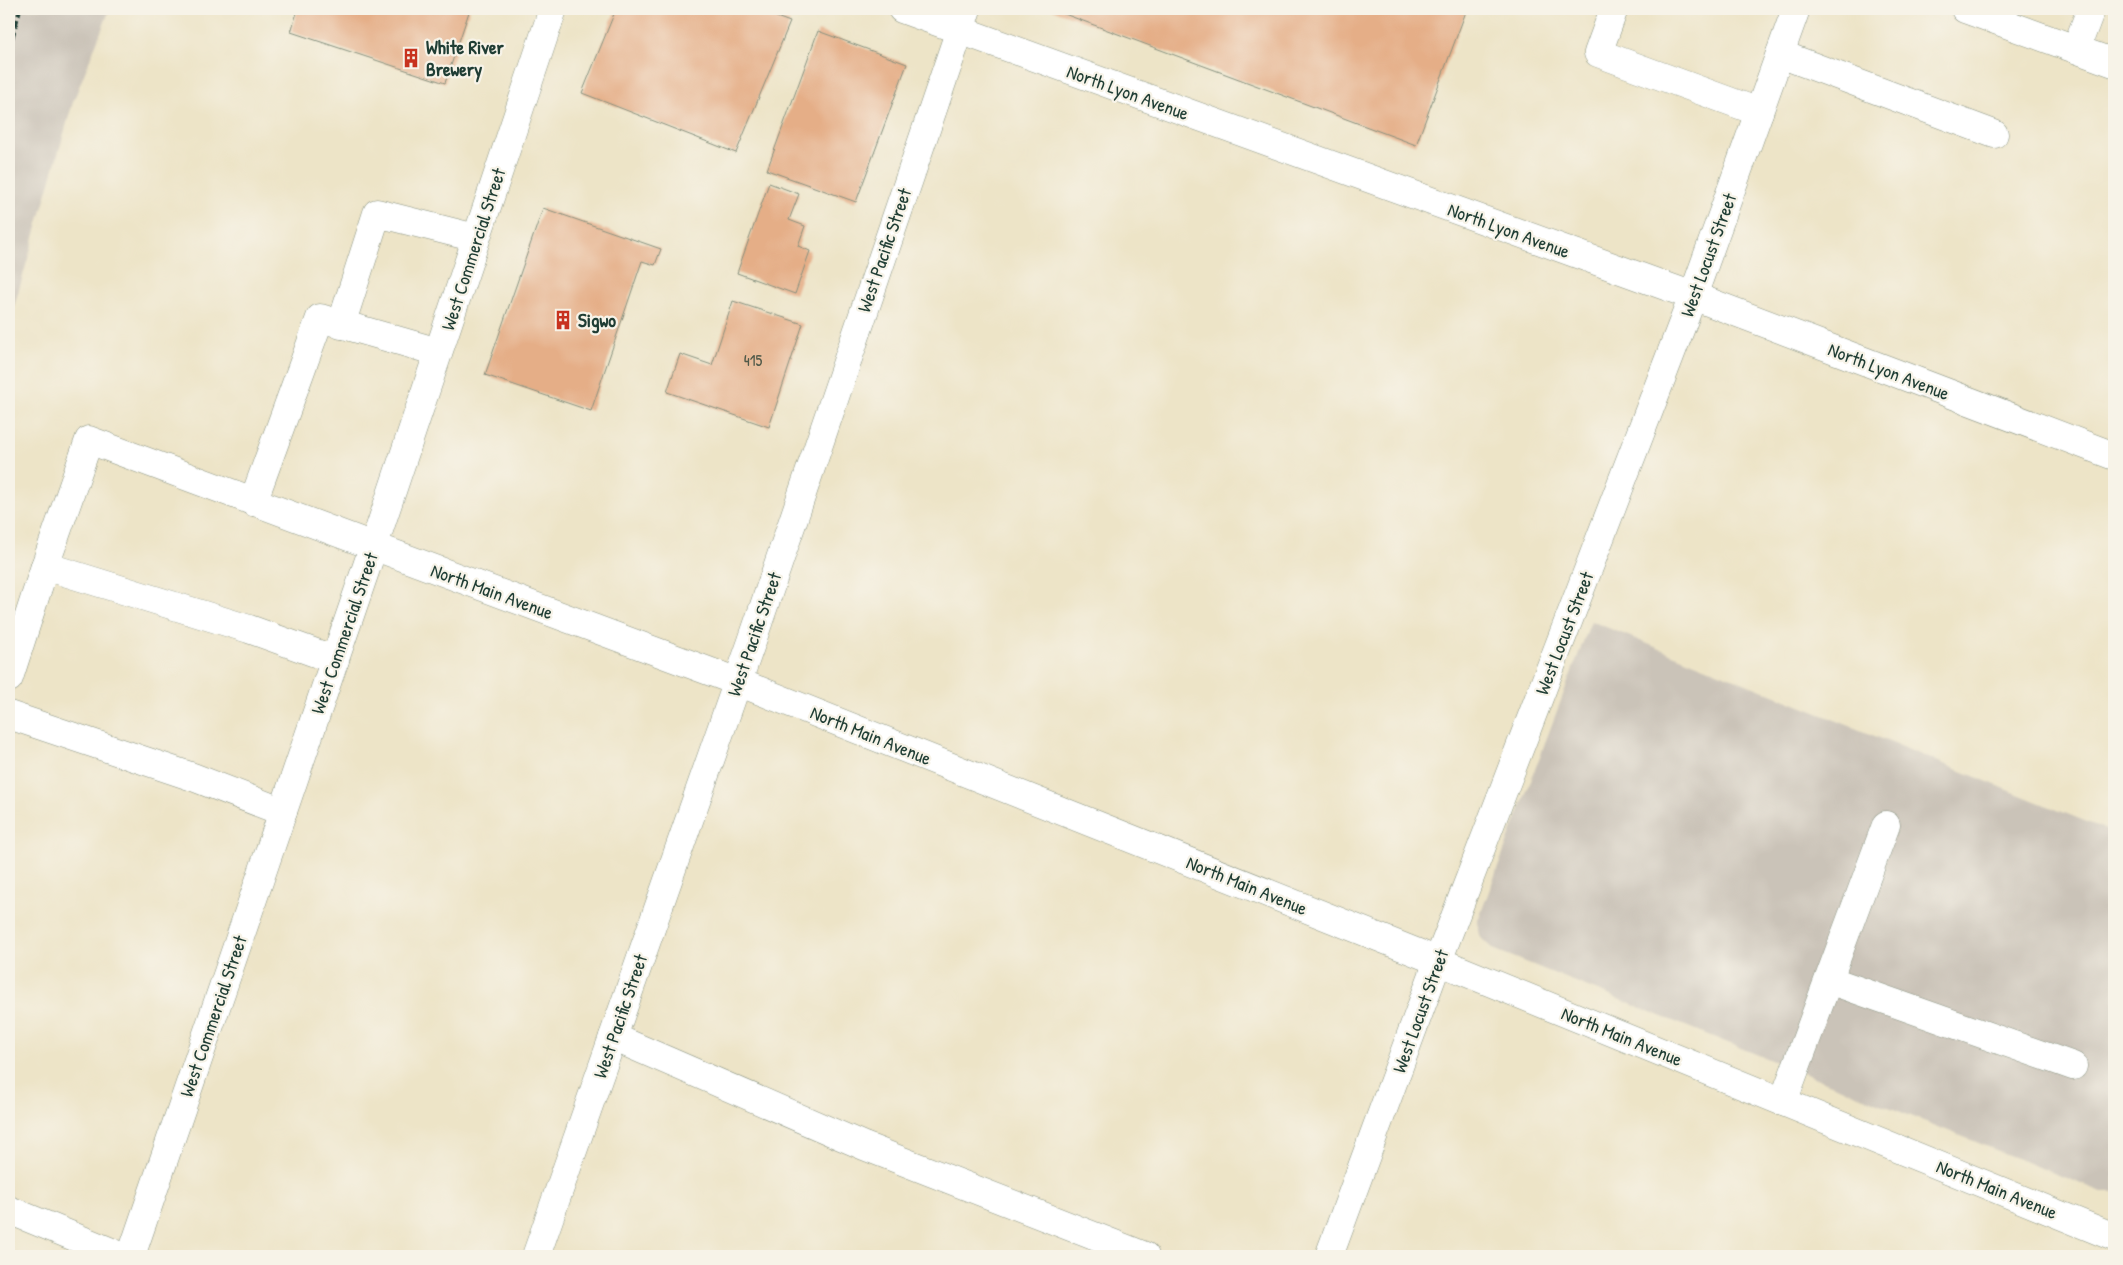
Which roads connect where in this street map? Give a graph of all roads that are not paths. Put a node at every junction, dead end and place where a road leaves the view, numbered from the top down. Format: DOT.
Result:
graph roads {
  1 [pos="553,9"];
  2 [pos="902,9"];
  3 [pos="1614,9"];
  4 [pos="1796,9"];
  5 [pos="1965,9"];
  6 [pos="2091,9"];
  7 [pos="963,19"];
  8 [pos="2076,49"];
  9 [pos="1780,54"];
  10 [pos="2114,63"];
  11 [pos="1759,112"];
  12 [pos="1994,134"];
  13 [pos="476,238"];
  14 [pos="1694,296"];
  15 [pos="341,325"];
  16 [pos="438,352"];
  17 [pos="2114,456"];
  18 [pos="253,502"];
  19 [pos="374,548"];
  20 [pos="45,566"];
  21 [pos="335,660"];
  22 [pos="9,678"];
  23 [pos="738,682"];
  24 [pos="9,715"];
  25 [pos="283,812"];
  26 [pos="1886,825"];
  27 [pos="1438,961"];
  28 [pos="1829,980"];
  29 [pos="613,1037"];
  30 [pos="2073,1066"];
  31 [pos="1783,1102"];
  32 [pos="9,1210"];
  33 [pos="2114,1237"];
  34 [pos="121,1256"];
  35 [pos="131,1256"];
  36 [pos="536,1256"];
  37 [pos="1145,1256"];
  38 [pos="1329,1256"];
  1 -- 13 [label="street, West Commercial Street"];
  2 -- 7 [label="street, North Lyon Avenue"];
  3 -- 11 [label="street"];
  4 -- 9 [label="street, West Locust Street"];
  5 -- 8 [label="street"];
  6 -- 8 [label="street"];
  7 -- 14 [label="street, North Lyon Avenue"];
  7 -- 23 [label="street, West Pacific Street"];
  8 -- 10 [label="street"];
  9 -- 11 [label="street, West Locust Street"];
  9 -- 12 [label="street"];
  11 -- 14 [label="street, West Locust Street"];
  13 -- 15 [label="street"];
  13 -- 16 [label="street, West Commercial Street"];
  14 -- 17 [label="street, North Lyon Avenue"];
  14 -- 27 [label="street, West Locust Street"];
  15 -- 16 [label="street"];
  15 -- 18 [label="street"];
  16 -- 19 [label="street, West Commercial Street"];
  18 -- 19 [label="street, North Main Avenue"];
  18 -- 20 [label="street, North Main Avenue"];
  19 -- 21 [label="street, West Commercial Street"];
  19 -- 23 [label="street, North Main Avenue"];
  20 -- 21 [label="street"];
  20 -- 22 [label="street"];
  21 -- 25 [label="street, West Commercial Street"];
  23 -- 27 [label="street, North Main Avenue"];
  23 -- 29 [label="street, West Pacific Street"];
  24 -- 25 [label="street"];
  25 -- 35 [label="street, West Commercial Street"];
  26 -- 28 [label="street"];
  27 -- 31 [label="street, North Main Avenue"];
  27 -- 38 [label="street, West Locust Street"];
  28 -- 30 [label="street"];
  28 -- 31 [label="street"];
  29 -- 36 [label="street, West Pacific Street"];
  29 -- 37 [label="street"];
  31 -- 33 [label="street, North Main Avenue"];
  32 -- 34 [label="street"];
}
